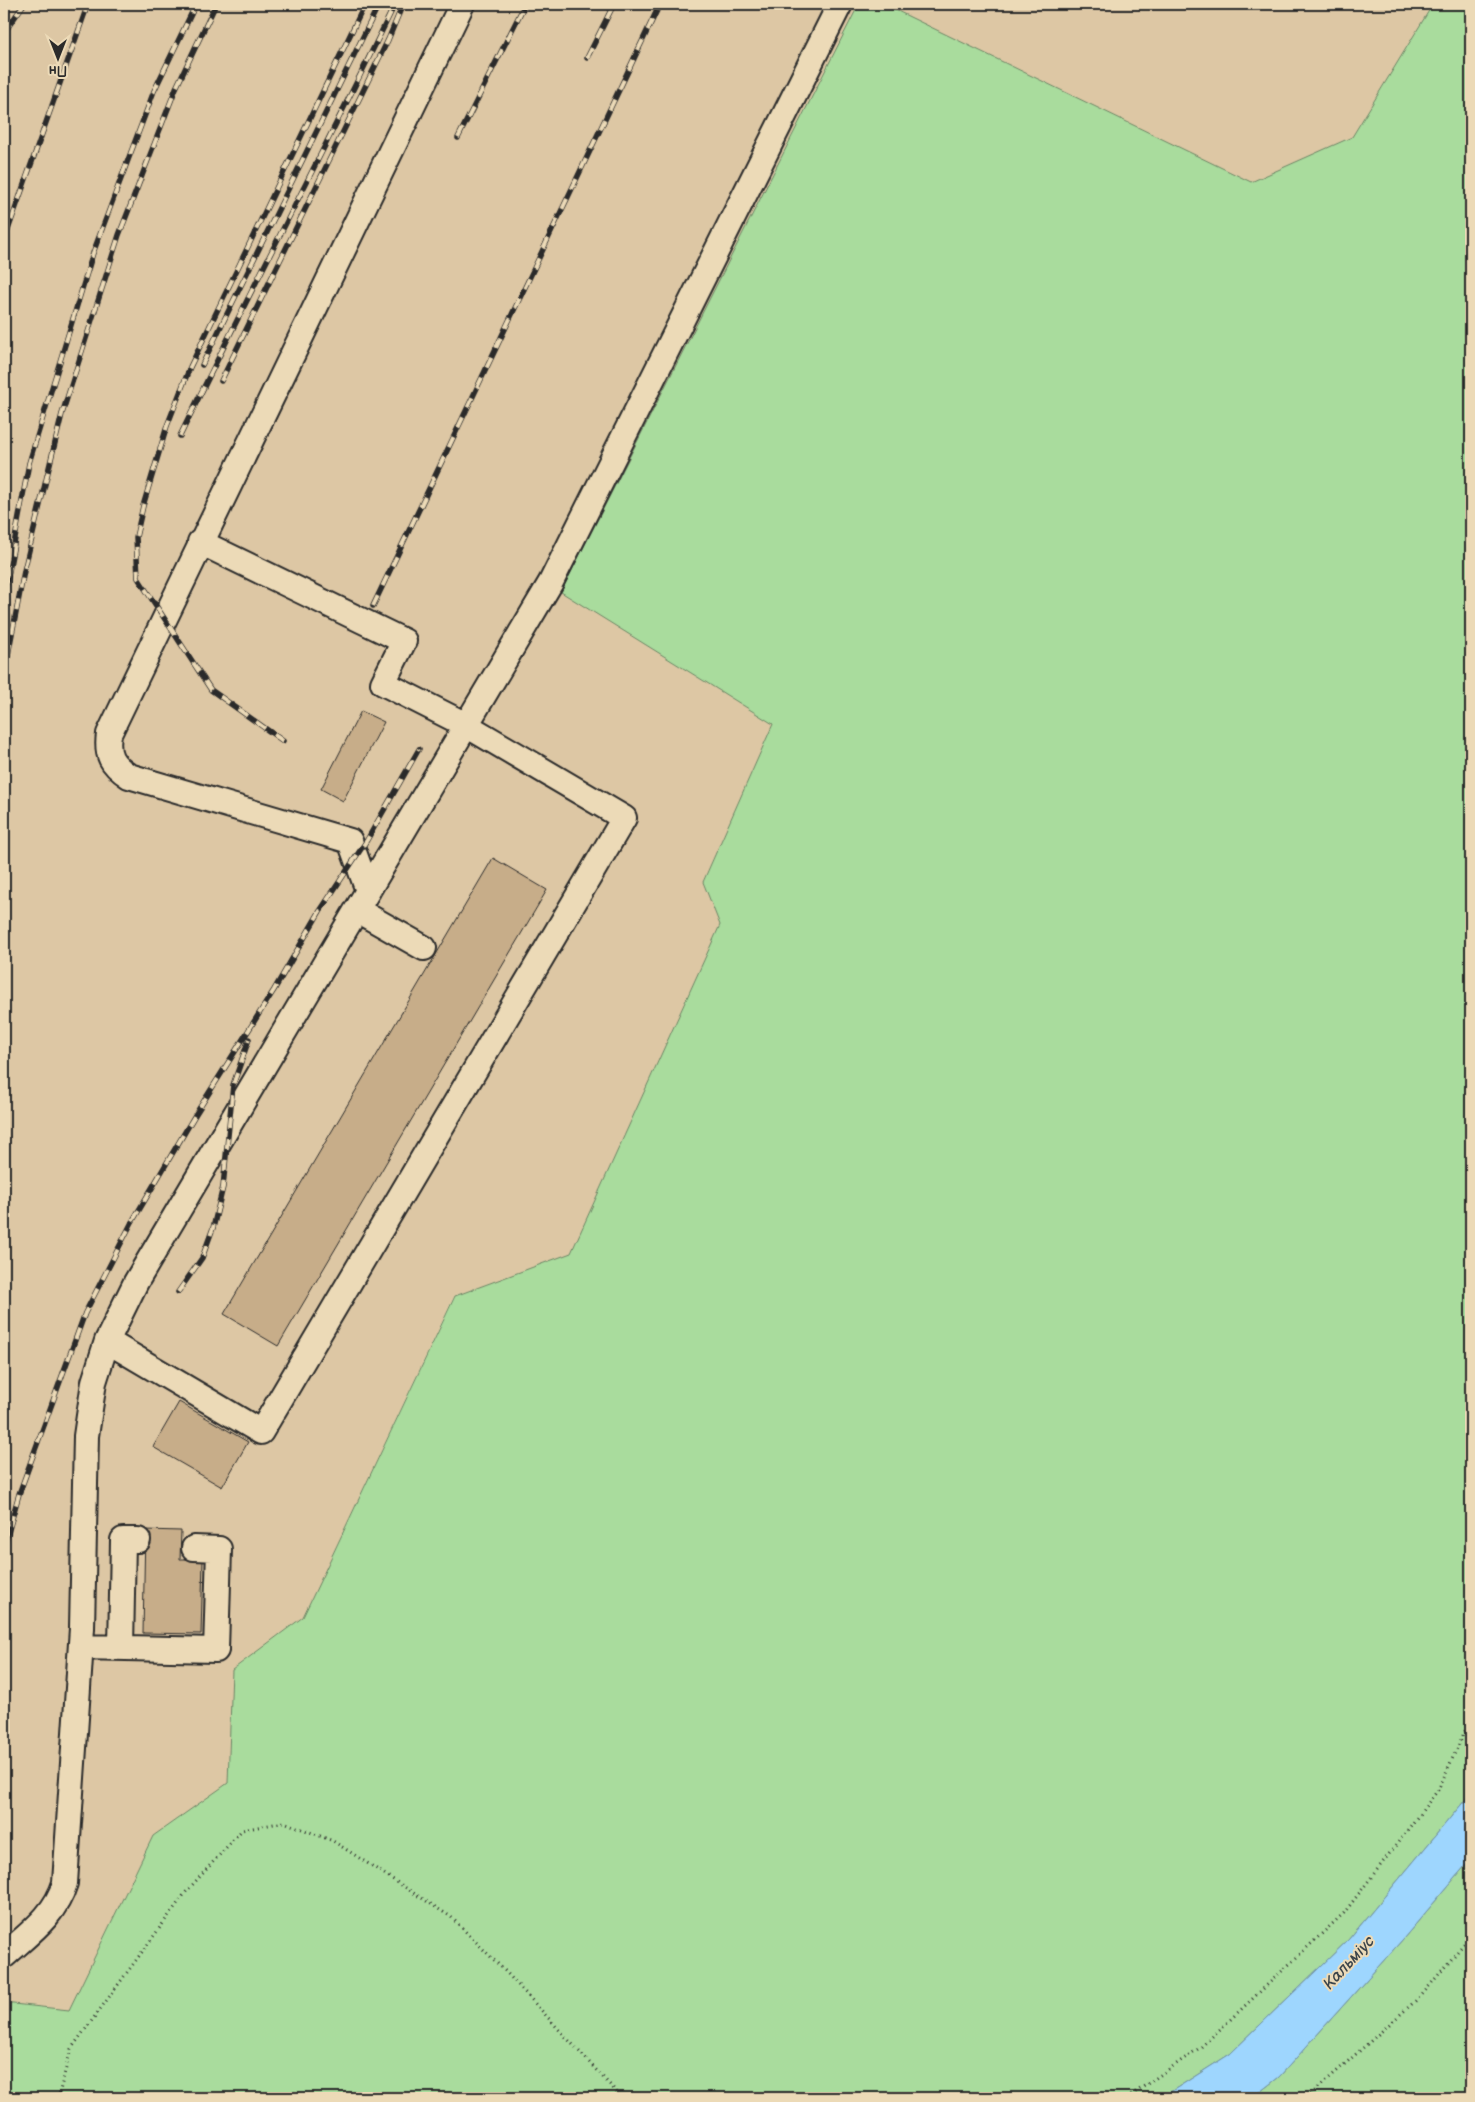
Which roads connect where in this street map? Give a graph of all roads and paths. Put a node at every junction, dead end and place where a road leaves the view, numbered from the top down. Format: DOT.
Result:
graph roads {
  1 [pos="462,4"];
  2 [pos="840,4"];
  3 [pos="200,542"];
  4 [pos="466,725"];
  5 [pos="362,901"];
  6 [pos="424,948"];
  7 [pos="107,1342"];
  8 [pos="138,1540"];
  9 [pos="194,1548"];
  10 [pos="81,1647"];
  11 [pos="120,1648"];
  12 [pos="1471,1718"];
  13 [pos="1471,1935"];
  14 [pos="4,1956"];
  15 [pos="58,2098"];
  16 [pos="622,2098"];
  17 [pos="1127,2098"];
  18 [pos="1307,2098"];
  1 -- 3 [label="lane"];
  2 -- 4 [label="lane"];
  3 -- 4 [label="lane"];
  3 -- 5 [label="lane"];
  4 -- 5 [label="lane"];
  4 -- 7 [label="lane"];
  5 -- 6 [label="lane"];
  5 -- 7 [label="lane"];
  7 -- 10 [label="lane"];
  8 -- 11 [label="lane"];
  9 -- 11 [label="lane"];
  10 -- 11 [label="lane"];
  10 -- 14 [label="lane"];
  12 -- 17 [label="path"];
  13 -- 18 [label="path"];
  15 -- 16 [label="path"];
}
